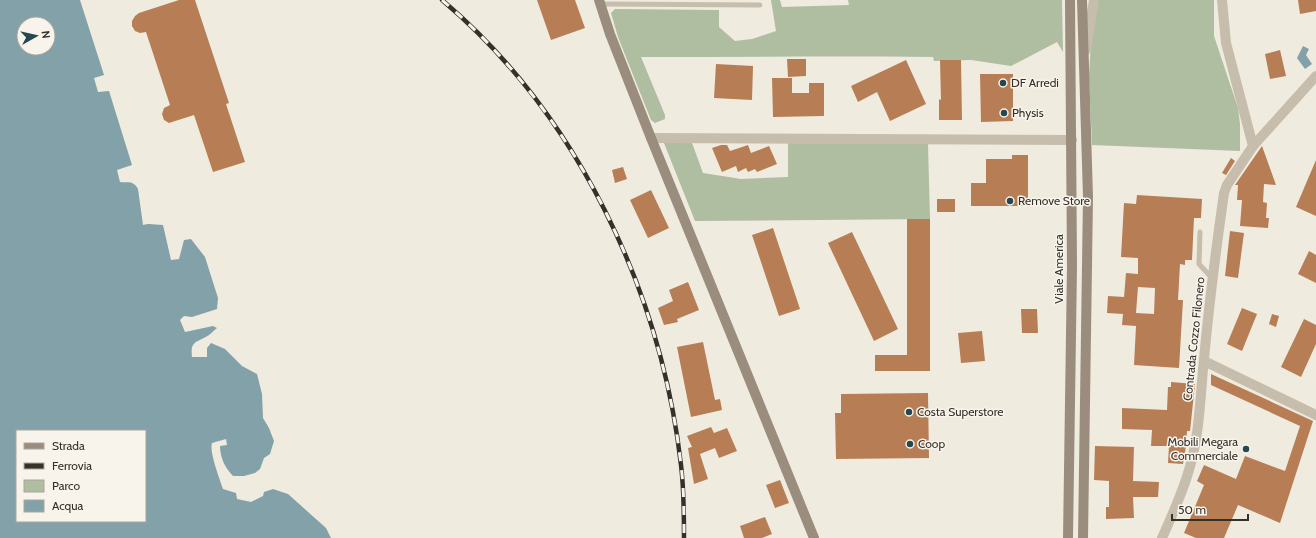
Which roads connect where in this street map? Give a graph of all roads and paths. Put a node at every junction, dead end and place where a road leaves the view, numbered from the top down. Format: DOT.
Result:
graph roads {
  1 [pos="1070,0"];
  2 [pos="1082,0"];
  3 [pos="1094,0"];
  4 [pos="1222,0"];
  5 [pos="600,2"];
  6 [pos="760,5"];
  7 [pos="1084,64"];
  8 [pos="1316,76"];
  9 [pos="651,138"];
  10 [pos="1072,140"];
  11 [pos="1253,146"];
  12 [pos="1200,232"];
  13 [pos="1212,279"];
  14 [pos="1204,361"];
  15 [pos="1316,415"];
  16 [pos="814,538"];
  17 [pos="1068,538"];
  18 [pos="1083,538"];
  19 [pos="1162,538"];
  1 -- 10 [label="main road, Viale America"];
  2 -- 7 [label="main road"];
  3 -- 7 [label="street"];
  4 -- 11 [label="street"];
  5 -- 6 [label="lane"];
  5 -- 9 [label="main road"];
  7 -- 18 [label="main road"];
  8 -- 11 [label="street, Contrada Cozzo Filonero"];
  9 -- 10 [label="street"];
  9 -- 16 [label="main road"];
  10 -- 17 [label="main road, Viale America"];
  11 -- 13 [label="street, Contrada Cozzo Filonero"];
  12 -- 13 [label="lane"];
  13 -- 14 [label="street, Contrada Cozzo Filonero"];
  14 -- 15 [label="street"];
  14 -- 19 [label="street, Contrada Cozzo Filonero"];
}
